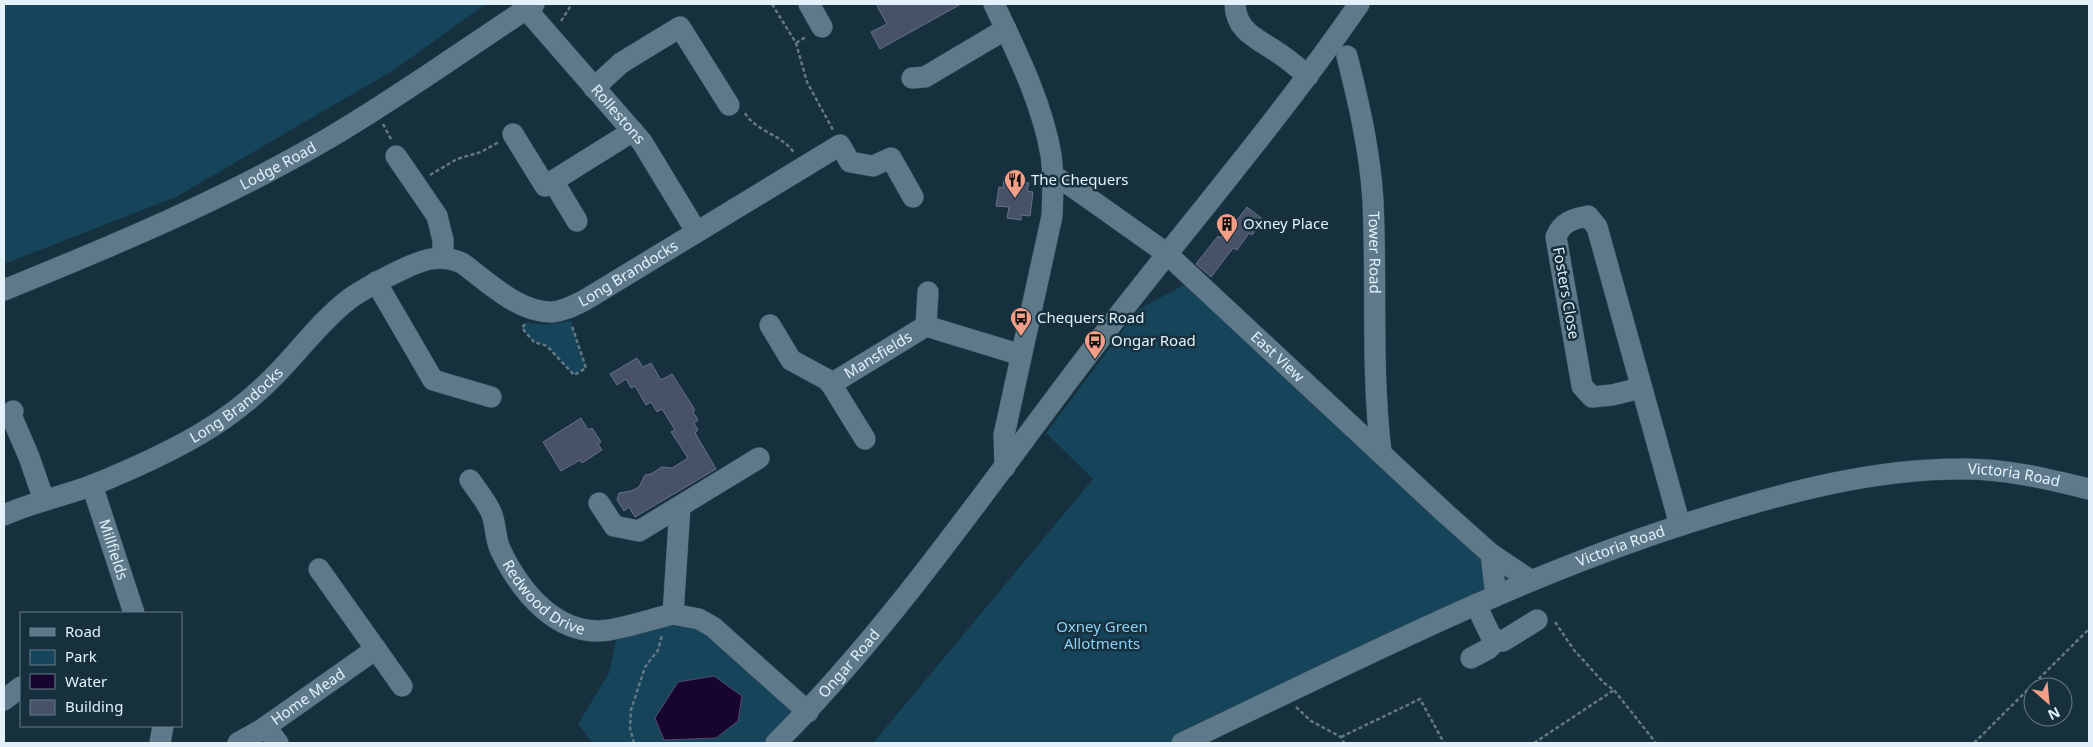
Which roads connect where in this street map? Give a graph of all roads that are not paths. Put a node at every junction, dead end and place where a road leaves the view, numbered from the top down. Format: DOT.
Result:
graph roads {
  1 [pos="809,4"];
  2 [pos="994,4"];
  3 [pos="1235,4"];
  4 [pos="530,6"];
  5 [pos="1356,6"];
  6 [pos="822,27"];
  7 [pos="1006,29"];
  8 [pos="1347,56"];
  9 [pos="1308,76"];
  10 [pos="912,78"];
  11 [pos="594,88"];
  12 [pos="730,105"];
  13 [pos="633,131"];
  14 [pos="513,134"];
  15 [pos="396,156"];
  16 [pos="1052,176"];
  17 [pos="553,181"];
  18 [pos="913,197"];
  19 [pos="577,221"];
  20 [pos="696,231"];
  21 [pos="1166,253"];
  22 [pos="442,258"];
  23 [pos="376,282"];
  24 [pos="4,290"];
  25 [pos="928,292"];
  26 [pos="770,325"];
  27 [pos="926,326"];
  28 [pos="1021,355"];
  29 [pos="832,384"];
  30 [pos="1641,388"];
  31 [pos="491,397"];
  32 [pos="13,411"];
  33 [pos="865,438"];
  34 [pos="1381,452"];
  35 [pos="759,458"];
  36 [pos="1004,467"];
  37 [pos="470,480"];
  38 [pos="92,485"];
  39 [pos="2089,488"];
  40 [pos="44,500"];
  41 [pos="599,503"];
  42 [pos="680,507"];
  43 [pos="4,516"];
  44 [pos="1680,525"];
  45 [pos="1491,554"];
  46 [pos="319,569"];
  47 [pos="1530,580"];
  48 [pos="1496,596"];
  49 [pos="1476,605"];
  50 [pos="134,612"];
  51 [pos="673,614"];
  52 [pos="1545,620"];
  53 [pos="1496,641"];
  54 [pos="376,649"];
  55 [pos="1471,658"];
  56 [pos="402,686"];
  57 [pos="20,688"];
  58 [pos="4,700"];
  59 [pos="808,712"];
  60 [pos="272,735"];
  61 [pos="238,743"];
  62 [pos="776,743"];
  63 [pos="1182,743"];
  1 -- 6 [label="street"];
  2 -- 7 [label="street"];
  3 -- 9 [label="street"];
  4 -- 11 [label="street, Rollestons"];
  4 -- 24 [label="street, Lodge Road"];
  5 -- 9 [label="street, Ongar Road"];
  7 -- 10 [label="street"];
  7 -- 16 [label="street"];
  8 -- 34 [label="street, Tower Road"];
  9 -- 21 [label="street, Ongar Road"];
  11 -- 12 [label="street"];
  11 -- 13 [label="street, Rollestons"];
  13 -- 17 [label="street"];
  13 -- 20 [label="street, Rollestons"];
  14 -- 17 [label="street"];
  15 -- 22 [label="street"];
  16 -- 21 [label="street, East View"];
  16 -- 28 [label="street"];
  17 -- 19 [label="street"];
  18 -- 20 [label="street, Long Brandocks"];
  20 -- 22 [label="street, Long Brandocks"];
  21 -- 34 [label="street, East View"];
  21 -- 36 [label="street, Ongar Road"];
  22 -- 23 [label="street, Long Brandocks"];
  23 -- 31 [label="street"];
  23 -- 38 [label="street, Long Brandocks"];
  25 -- 27 [label="street, Mansfields"];
  26 -- 29 [label="street, Mansfields"];
  27 -- 28 [label="street, Mansfields"];
  27 -- 29 [label="street, Mansfields"];
  28 -- 36 [label="street"];
  29 -- 33 [label="street, Mansfields"];
  30 -- 30 [label="street, Fosters Close"];
  30 -- 44 [label="street, Fosters Close"];
  32 -- 40 [label="street"];
  34 -- 45 [label="street, East View"];
  35 -- 42 [label="street"];
  36 -- 59 [label="street, Ongar Road"];
  37 -- 51 [label="street, Redwood Drive"];
  38 -- 40 [label="street, Long Brandocks"];
  38 -- 50 [label="street, Millfields"];
  39 -- 44 [label="street, Victoria Road"];
  40 -- 43 [label="street, Long Brandocks"];
  41 -- 42 [label="street"];
  42 -- 51 [label="street"];
  44 -- 47 [label="street, Victoria Road"];
  45 -- 47 [label="street, East View"];
  45 -- 48 [label="street"];
  46 -- 54 [label="street"];
  47 -- 48 [label="street, Victoria Road"];
  48 -- 49 [label="street, Victoria Road"];
  49 -- 53 [label="street"];
  49 -- 63 [label="street, Victoria Road"];
  51 -- 59 [label="street, Redwood Drive"];
  52 -- 53 [label="street"];
  53 -- 55 [label="street"];
  54 -- 56 [label="street"];
  54 -- 60 [label="street, Home Mead"];
  57 -- 58 [label="street"];
  59 -- 62 [label="street, Ongar Road"];
  60 -- 61 [label="street, Home Mead"];
}
